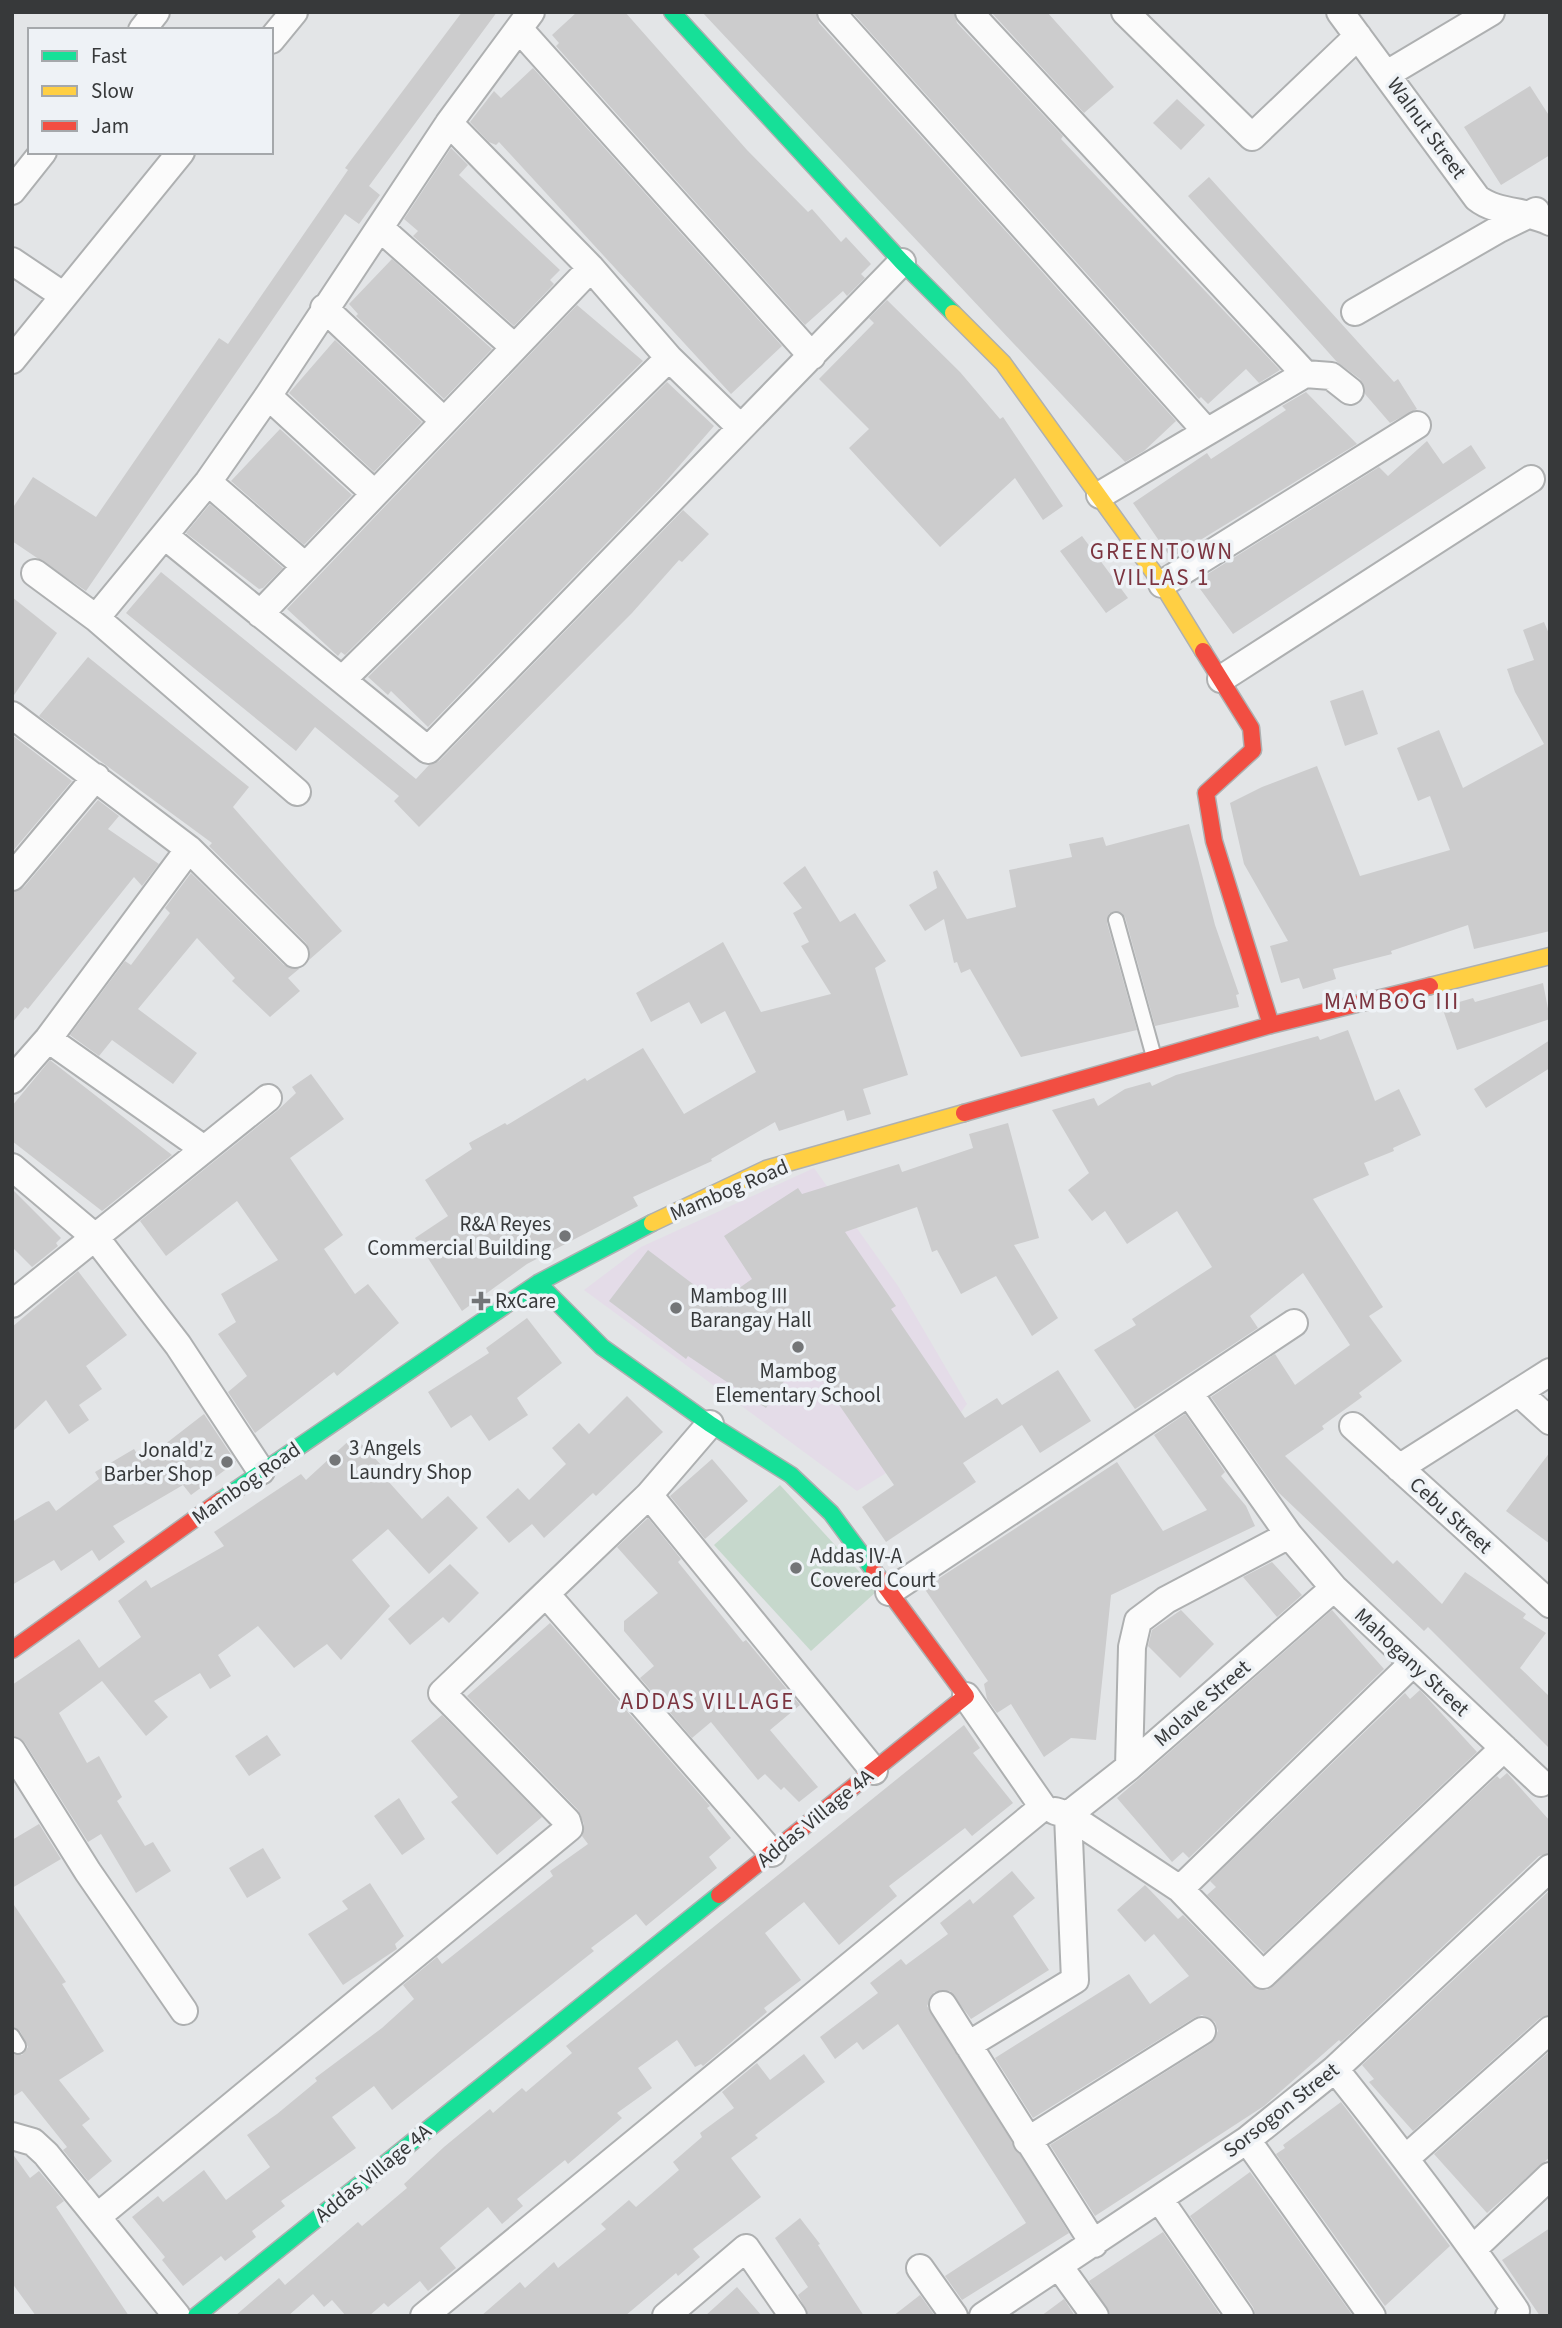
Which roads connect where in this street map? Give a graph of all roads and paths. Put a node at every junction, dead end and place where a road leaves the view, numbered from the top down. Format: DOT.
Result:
graph roads {
  1 [pos="156,12"];
  2 [pos="294,12"];
  3 [pos="672,12"];
  4 [pos="831,12"];
  5 [pos="970,12"];
  6 [pos="1125,12"];
  7 [pos="1340,12"];
  8 [pos="1491,12"];
  9 [pos="525,21"];
  10 [pos="144,28"];
  11 [pos="1358,36"];
  12 [pos="273,38"];
  13 [pos="1387,74"];
  14 [pos="449,122"];
  15 [pos="41,154"];
  16 [pos="178,154"];
  17 [pos="12,191"];
  18 [pos="1544,213"];
  19 [pos="380,228"];
  20 [pos="12,261"];
  21 [pos="902,262"];
  22 [pos="591,268"];
  23 [pos="64,296"];
  24 [pos="324,308"];
  25 [pos="1355,312"];
  26 [pos="513,346"];
  27 [pos="812,356"];
  28 [pos="669,358"];
  29 [pos="12,360"];
  30 [pos="1305,374"];
  31 [pos="1350,391"];
  32 [pos="268,396"];
  33 [pos="443,420"];
  34 [pos="1417,425"];
  35 [pos="740,426"];
  36 [pos="1206,431"];
  37 [pos="1531,479"];
  38 [pos="208,482"];
  39 [pos="374,493"];
  40 [pos="1100,495"];
  41 [pos="165,536"];
  42 [pos="305,566"];
  43 [pos="35,573"];
  44 [pos="1161,584"];
  45 [pos="260,614"];
  46 [pos="96,618"];
  47 [pos="1221,679"];
  48 [pos="342,680"];
  49 [pos="12,715"];
  50 [pos="96,777"];
  51 [pos="297,792"];
  52 [pos="189,849"];
  53 [pos="12,877"];
  54 [pos="1116,920"];
  55 [pos="295,954"];
  56 [pos="1550,956"];
  57 [pos="1271,1025"];
  58 [pos="48,1039"];
  59 [pos="1155,1058"];
  60 [pos="12,1080"];
  61 [pos="268,1098"];
  62 [pos="204,1149"];
  63 [pos="12,1167"];
  64 [pos="95,1237"];
  65 [pos="538,1283"];
  66 [pos="12,1304"];
  67 [pos="1294,1323"];
  68 [pos="1550,1372"];
  69 [pos="1518,1392"];
  70 [pos="1189,1393"];
  71 [pos="1550,1421"];
  72 [pos="710,1424"];
  73 [pos="1353,1426"];
  74 [pos="1399,1468"];
  75 [pos="261,1471"];
  76 [pos="649,1495"];
  77 [pos="1289,1535"];
  78 [pos="1334,1588"];
  79 [pos="889,1592"];
  80 [pos="546,1594"];
  81 [pos="1550,1604"];
  82 [pos="12,1650"];
  83 [pos="1413,1663"];
  84 [pos="966,1696"];
  85 [pos="1504,1748"];
  86 [pos="12,1751"];
  87 [pos="1129,1767"];
  88 [pos="874,1771"];
  89 [pos="1541,1783"];
  90 [pos="1043,1807"];
  91 [pos="1068,1815"];
  92 [pos="772,1853"];
  93 [pos="1550,1868"];
  94 [pos="1181,1889"];
  95 [pos="943,2005"];
  96 [pos="184,2011"];
  97 [pos="1550,2030"];
  98 [pos="1202,2031"];
  99 [pos="968,2045"];
  100 [pos="1335,2069"];
  101 [pos="12,2136"];
  102 [pos="1247,2140"];
  103 [pos="1027,2141"];
  104 [pos="1406,2158"];
  105 [pos="1549,2179"];
  106 [pos="1160,2200"];
  107 [pos="97,2217"];
  108 [pos="1094,2244"];
  109 [pos="1473,2249"];
  110 [pos="1059,2266"];
  111 [pos="920,2268"];
  112 [pos="177,2316"];
  113 [pos="196,2316"];
  114 [pos="424,2316"];
  115 [pos="666,2316"];
  116 [pos="793,2316"];
  117 [pos="954,2316"];
  118 [pos="983,2316"];
  119 [pos="1095,2316"];
  120 [pos="1240,2316"];
  121 [pos="1372,2316"];
  122 [pos="1509,2316"];
  1 -- 10 [label="street"];
  2 -- 12 [label="street"];
  3 -- 21 [label="street"];
  4 -- 36 [label="street"];
  5 -- 30 [label="street"];
  6 -- 11 [label="street"];
  7 -- 11 [label="street, Walnut Street"];
  8 -- 13 [label="street"];
  9 -- 14 [label="street"];
  9 -- 27 [label="street"];
  11 -- 13 [label="street, Walnut Street"];
  13 -- 18 [label="street, Walnut Street"];
  14 -- 19 [label="street"];
  14 -- 22 [label="street"];
  15 -- 17 [label="street"];
  16 -- 23 [label="street"];
  18 -- 25 [label="street"];
  19 -- 24 [label="street"];
  19 -- 26 [label="street"];
  20 -- 23 [label="street"];
  21 -- 27 [label="street"];
  21 -- 40 [label="street"];
  22 -- 26 [label="street"];
  22 -- 28 [label="street"];
  23 -- 29 [label="street"];
  24 -- 32 [label="street"];
  24 -- 33 [label="street"];
  26 -- 33 [label="street"];
  27 -- 35 [label="street"];
  28 -- 35 [label="street"];
  28 -- 48 [label="street"];
  30 -- 31 [label="street"];
  30 -- 36 [label="street"];
  32 -- 38 [label="street"];
  32 -- 39 [label="street"];
  33 -- 39 [label="street"];
  34 -- 44 [label="street"];
  35 -- 48 [label="street"];
  36 -- 40 [label="street"];
  37 -- 47 [label="street"];
  38 -- 41 [label="street"];
  38 -- 42 [label="street"];
  39 -- 42 [label="street"];
  40 -- 44 [label="street"];
  41 -- 45 [label="street"];
  41 -- 46 [label="street"];
  42 -- 45 [label="street"];
  43 -- 46 [label="street"];
  44 -- 47 [label="street"];
  45 -- 48 [label="street"];
  46 -- 51 [label="street"];
  47 -- 57 [label="street"];
  49 -- 50 [label="street"];
  50 -- 52 [label="street"];
  50 -- 53 [label="street"];
  52 -- 55 [label="street"];
  52 -- 58 [label="street"];
  54 -- 59 [label="lane"];
  56 -- 57 [label="street, Mambog Road"];
  57 -- 59 [label="street, Mambog Road"];
  58 -- 60 [label="street"];
  58 -- 62 [label="street"];
  59 -- 65 [label="street, Mambog Road"];
  61 -- 62 [label="street"];
  62 -- 64 [label="street"];
  63 -- 64 [label="street"];
  64 -- 66 [label="street"];
  64 -- 75 [label="street"];
  65 -- 72 [label="street"];
  65 -- 75 [label="street, Mambog Road"];
  67 -- 70 [label="street"];
  68 -- 69 [label="street"];
  69 -- 71 [label="street"];
  69 -- 74 [label="street"];
  70 -- 77 [label="street, Mahogany Street"];
  70 -- 79 [label="street"];
  72 -- 76 [label="street"];
  72 -- 79 [label="street"];
  73 -- 74 [label="street, Cebu Street"];
  74 -- 81 [label="street, Cebu Street"];
  75 -- 82 [label="street, Mambog Road"];
  76 -- 80 [label="street"];
  76 -- 88 [label="street"];
  77 -- 78 [label="street, Mahogany Street"];
  77 -- 87 [label="street"];
  78 -- 83 [label="street, Mahogany Street"];
  78 -- 87 [label="street, Molave Street"];
  79 -- 84 [label="street"];
  80 -- 92 [label="street"];
  80 -- 107 [label="street"];
  83 -- 85 [label="street, Mahogany Street"];
  83 -- 94 [label="street"];
  84 -- 88 [label="street, Addas Village 4A"];
  84 -- 90 [label="street"];
  85 -- 89 [label="street, Mahogany Street"];
  85 -- 94 [label="street"];
  86 -- 96 [label="street"];
  87 -- 91 [label="street, Molave Street"];
  88 -- 92 [label="street, Addas Village 4A"];
  90 -- 91 [label="street"];
  90 -- 114 [label="street"];
  91 -- 94 [label="street"];
  91 -- 99 [label="street"];
  92 -- 113 [label="street, Addas Village 4A"];
  93 -- 100 [label="street, Sorsogon Street"];
  95 -- 99 [label="street"];
  97 -- 104 [label="street"];
  98 -- 103 [label="street"];
  99 -- 103 [label="street"];
  100 -- 102 [label="street, Sorsogon Street"];
  100 -- 104 [label="street"];
  101 -- 107 [label="street"];
  102 -- 106 [label="street, Sorsogon Street"];
  102 -- 121 [label="street"];
  103 -- 108 [label="street"];
  104 -- 109 [label="street"];
  105 -- 109 [label="street"];
  106 -- 108 [label="street, Sorsogon Street"];
  106 -- 120 [label="street"];
  107 -- 112 [label="street"];
  108 -- 110 [label="street, Sorsogon Street"];
  109 -- 122 [label="street"];
  110 -- 118 [label="street, Sorsogon Street"];
  110 -- 119 [label="street"];
  111 -- 117 [label="street"];
  115 -- 116 [label="street"];
}
